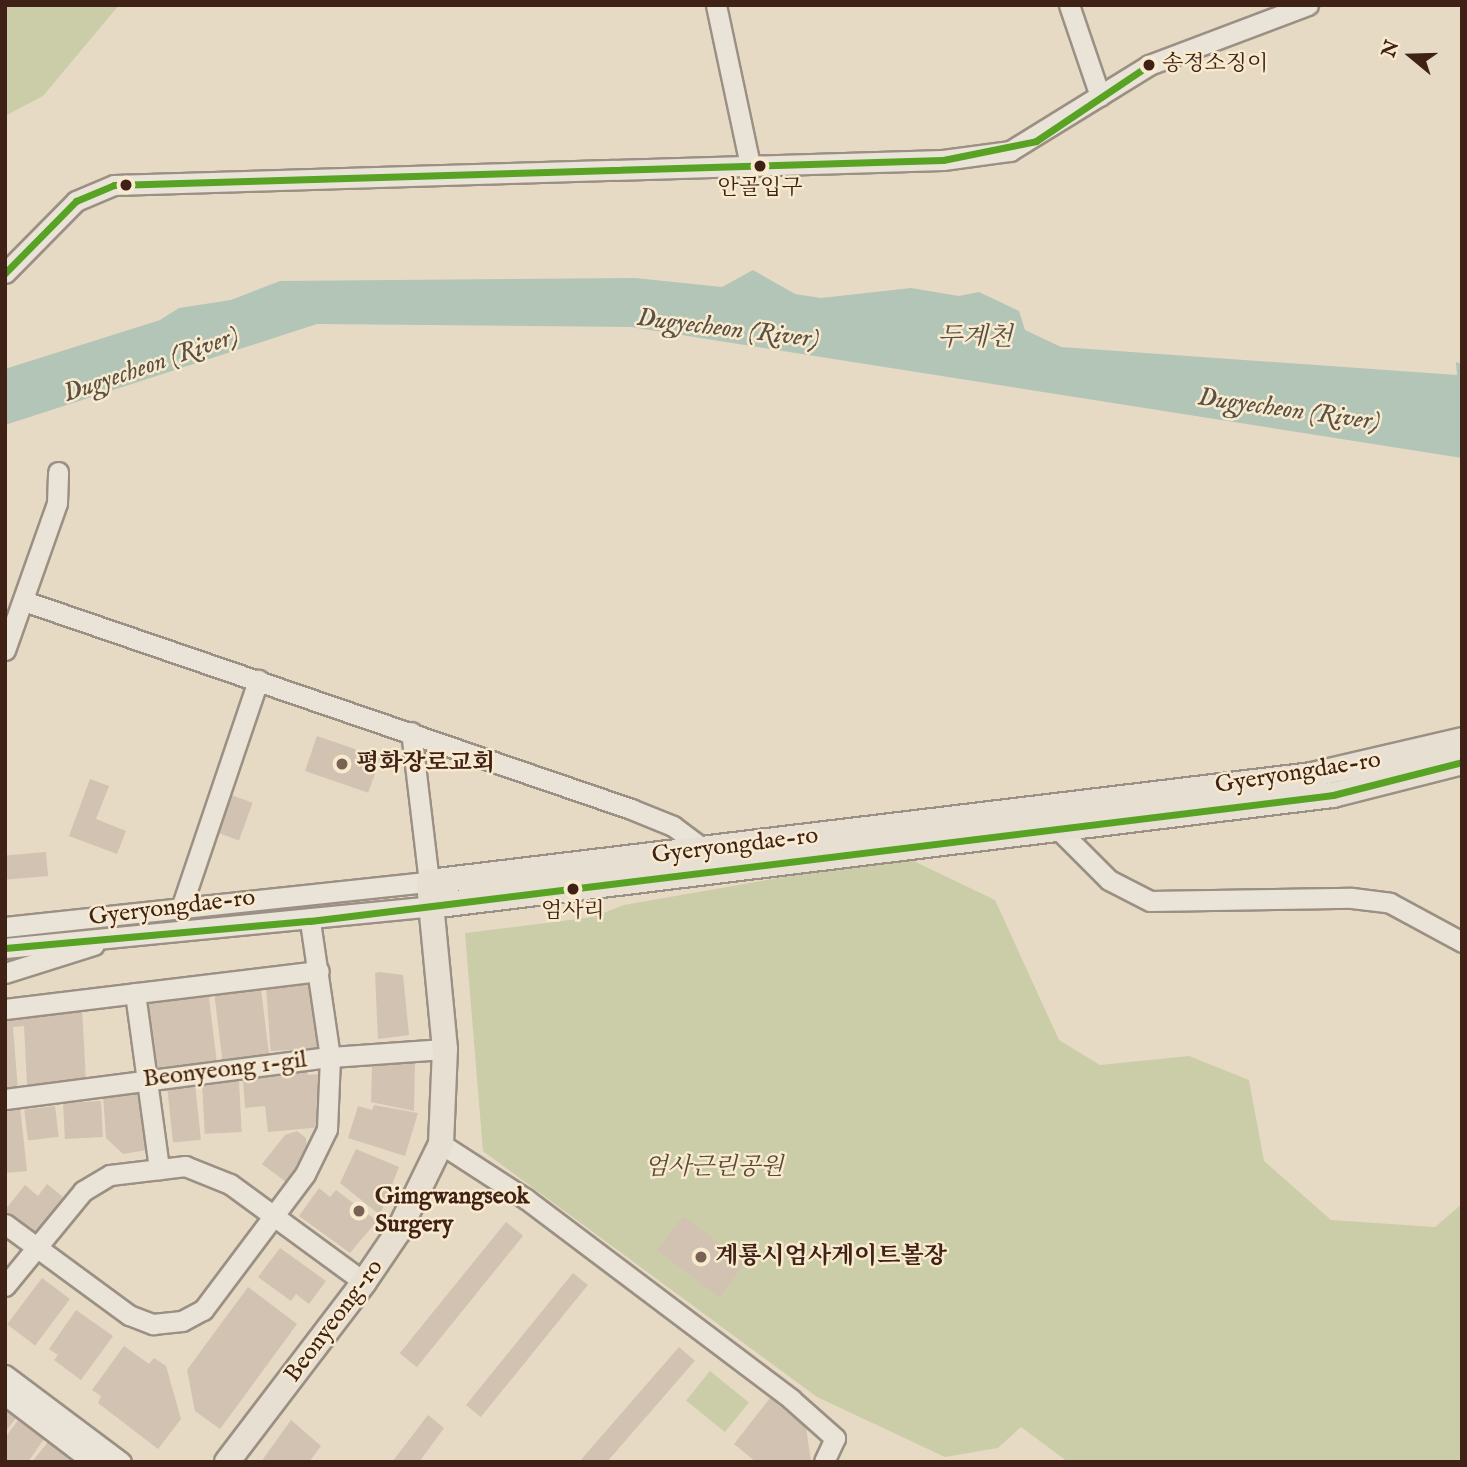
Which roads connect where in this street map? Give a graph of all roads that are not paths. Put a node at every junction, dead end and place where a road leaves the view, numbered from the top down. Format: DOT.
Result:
graph roads {
  1 [pos="716,5"];
  2 [pos="1069,5"];
  3 [pos="1308,5"];
  4 [pos="1100,96"];
  5 [pos="750,165"];
  6 [pos="5,273"];
  7 [pos="58,472"];
  8 [pos="24,601"];
  9 [pos="5,650"];
  10 [pos="258,680"];
  11 [pos="411,732"];
  12 [pos="1462,740"];
  13 [pos="1462,762"];
  14 [pos="1113,821"];
  15 [pos="1055,826"];
  16 [pos="703,849"];
  17 [pos="1092,863"];
  18 [pos="430,894"];
  19 [pos="181,908"];
  20 [pos="310,921"];
  21 [pos="5,927"];
  22 [pos="118,935"];
  23 [pos="1462,942"];
  24 [pos="5,948"];
  25 [pos="319,971"];
  26 [pos="5,973"];
  27 [pos="135,993"];
  28 [pos="5,1009"];
  29 [pos="445,1049"];
  30 [pos="330,1057"];
  31 [pos="147,1080"];
  32 [pos="5,1100"];
  33 [pos="442,1144"];
  34 [pos="159,1168"];
  35 [pos="277,1215"];
  36 [pos="5,1224"];
  37 [pos="35,1246"];
  38 [pos="364,1282"];
  39 [pos="5,1286"];
  40 [pos="5,1375"];
  41 [pos="5,1395"];
  42 [pos="94,1458"];
  43 [pos="121,1462"];
  44 [pos="227,1462"];
  45 [pos="824,1462"];
  1 -- 5 [label="street"];
  2 -- 4 [label="street"];
  3 -- 4 [label="street"];
  4 -- 5 [label="street"];
  5 -- 6 [label="street"];
  7 -- 8 [label="street"];
  8 -- 9 [label="street"];
  8 -- 10 [label="street"];
  10 -- 11 [label="street"];
  10 -- 19 [label="street"];
  11 -- 16 [label="street"];
  11 -- 18 [label="street"];
  12 -- 16 [label="main road, Gyeryongdae-ro"];
  13 -- 14 [label="main road, Gyeryongdae-ro"];
  14 -- 15 [label="main road, Gyeryongdae-ro"];
  14 -- 17 [label="street"];
  15 -- 17 [label="street"];
  15 -- 18 [label="main road, Gyeryongdae-ro"];
  16 -- 18 [label="main road, Gyeryongdae-ro"];
  17 -- 23 [label="street"];
  18 -- 19 [label="street, Gyeryongdae-ro"];
  18 -- 20 [label="street, Gyeryongdae-ro"];
  18 -- 29 [label="main road, Beonyeong-ro"];
  19 -- 21 [label="street, Gyeryongdae-ro"];
  20 -- 22 [label="street, Gyeryongdae-ro"];
  20 -- 25 [label="street"];
  22 -- 24 [label="street, Gyeryongdae-ro"];
  22 -- 26 [label="street"];
  25 -- 27 [label="street"];
  25 -- 30 [label="street"];
  27 -- 28 [label="street"];
  27 -- 31 [label="street"];
  29 -- 30 [label="street, Beonyeong 1-gil"];
  29 -- 33 [label="main road, Beonyeong-ro"];
  30 -- 31 [label="street, Beonyeong 1-gil"];
  30 -- 35 [label="street"];
  31 -- 32 [label="street, Beonyeong 1-gil"];
  31 -- 34 [label="street"];
  33 -- 38 [label="main road, Beonyeong-ro"];
  33 -- 45 [label="street"];
  34 -- 35 [label="street"];
  34 -- 37 [label="street"];
  35 -- 37 [label="street"];
  35 -- 38 [label="street"];
  36 -- 37 [label="street"];
  37 -- 39 [label="street"];
  38 -- 44 [label="main road, Beonyeong-ro"];
  40 -- 42 [label="street"];
  41 -- 42 [label="street"];
  42 -- 43 [label="street"];
}
